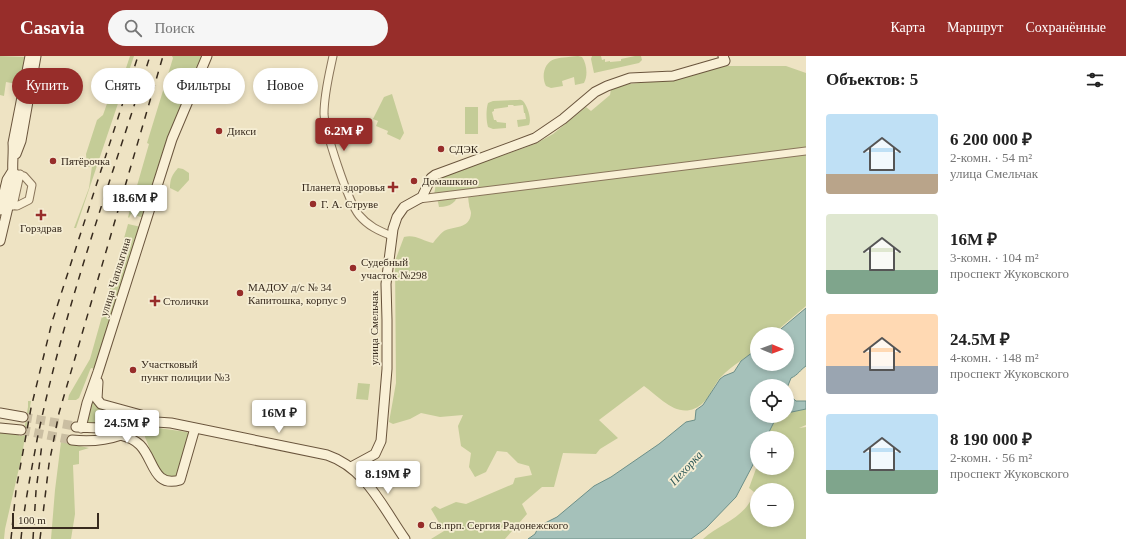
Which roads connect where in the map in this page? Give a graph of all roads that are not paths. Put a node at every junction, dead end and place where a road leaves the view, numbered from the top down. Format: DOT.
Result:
graph roads {
  1 [pos="30,56"];
  2 [pos="36,56"];
  3 [pos="207,56"];
  4 [pos="333,56"];
  5 [pos="723,56"];
  6 [pos="806,151"];
  7 [pos="14,157"];
  8 [pos="16,173"];
  9 [pos="419,199"];
  10 [pos="11,205"];
  11 [pos="0,210"];
  12 [pos="392,236"];
  13 [pos="0,241"];
  14 [pos="98,372"];
  15 [pos="0,413"];
  16 [pos="23,417"];
  17 [pos="171,423"];
  18 [pos="183,425"];
  19 [pos="0,428"];
  20 [pos="195,428"];
  21 [pos="21,430"];
  22 [pos="120,435"];
  23 [pos="72,440"];
  24 [pos="351,467"];
  25 [pos="405,539"];
  1 -- 7 [label="street"];
  2 -- 7 [label="street"];
  3 -- 14 [label="street, улица Чаплыгина"];
  4 -- 12 [label="street"];
  5 -- 9 [label="street"];
  6 -- 9 [label="street"];
  7 -- 8 [label="street"];
  8 -- 10 [label="street"];
  8 -- 10 [label="street"];
  8 -- 11 [label="street"];
  9 -- 12 [label="street, улица Смельчак"];
  10 -- 13 [label="street"];
  12 -- 24 [label="street, улица Смельчак"];
  14 -- 17 [label="street, улица Чаплыгина"];
  14 -- 17 [label="street, улица Чаплыгина"];
  15 -- 16 [label="street"];
  17 -- 18 [label="street"];
  18 -- 20 [label="street"];
  18 -- 22 [label="street"];
  19 -- 21 [label="street"];
  20 -- 22 [label="street"];
  20 -- 24 [label="street"];
  22 -- 23 [label="street"];
  24 -- 25 [label="street"];
}
